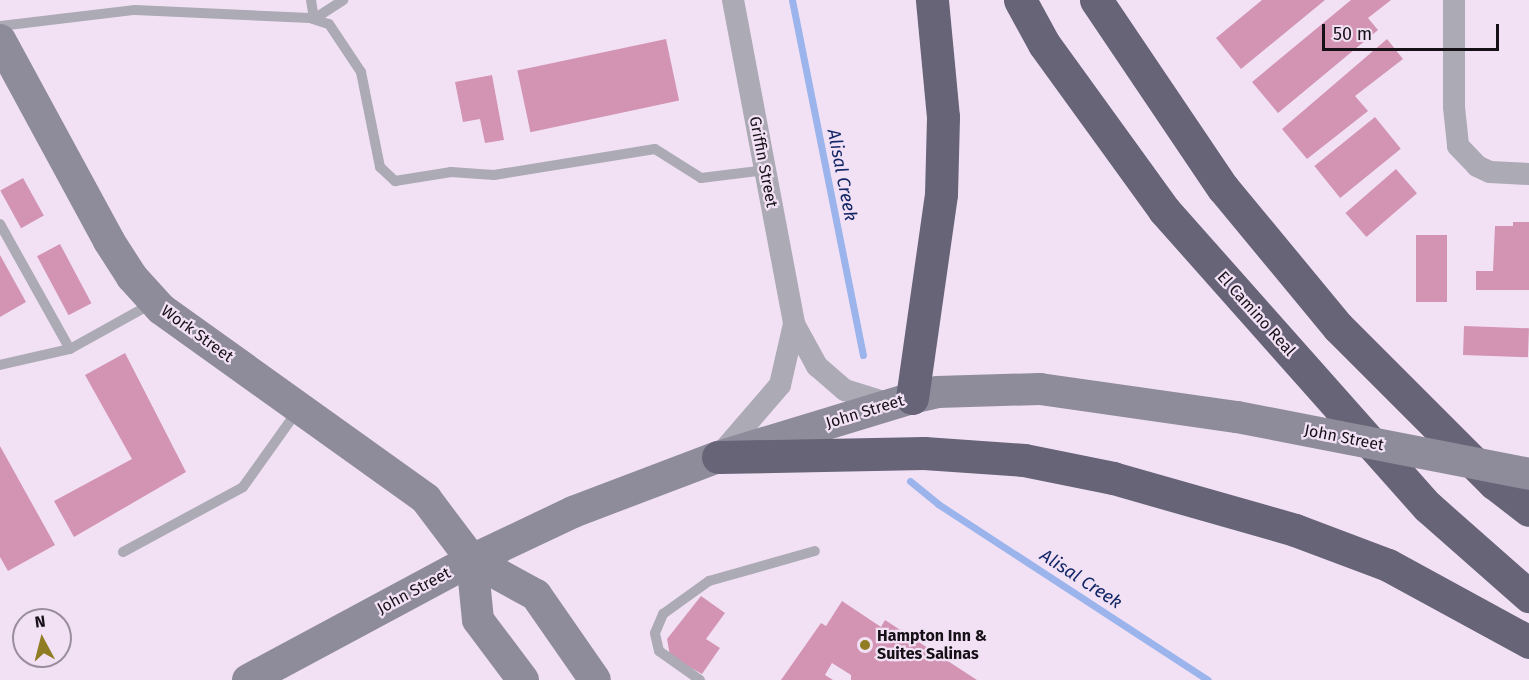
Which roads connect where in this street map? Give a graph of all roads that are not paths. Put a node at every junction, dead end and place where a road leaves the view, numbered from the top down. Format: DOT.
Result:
graph roads {
  1 [pos="311,0"];
  2 [pos="344,0"];
  3 [pos="733,0"];
  4 [pos="932,0"];
  5 [pos="1020,0"];
  6 [pos="1096,0"];
  7 [pos="1454,0"];
  8 [pos="130,5"];
  9 [pos="314,19"];
  10 [pos="0,26"];
  11 [pos="0,39"];
  12 [pos="765,170"];
  13 [pos="1529,174"];
  14 [pos="0,224"];
  15 [pos="155,302"];
  16 [pos="794,324"];
  17 [pos="70,349"];
  18 [pos="0,365"];
  19 [pos="901,401"];
  20 [pos="300,407"];
  21 [pos="718,457"];
  22 [pos="1529,474"];
  23 [pos="1529,510"];
  24 [pos="815,551"];
  25 [pos="123,552"];
  26 [pos="472,560"];
  27 [pos="1529,596"];
  28 [pos="1529,642"];
  29 [pos="248,680"];
  30 [pos="523,680"];
  31 [pos="595,680"];
  32 [pos="700,680"];
  1 -- 9 [label="lane"];
  2 -- 9 [label="lane"];
  3 -- 12 [label="street, Griffin Street"];
  4 -- 19 [label="highway"];
  5 -- 27 [label="highway, El Camino Real"];
  6 -- 23 [label="highway"];
  7 -- 13 [label="street"];
  8 -- 9 [label="lane"];
  8 -- 10 [label="lane"];
  9 -- 12 [label="lane"];
  11 -- 15 [label="main road, Work Street"];
  12 -- 16 [label="street, Griffin Street"];
  14 -- 17 [label="lane"];
  15 -- 17 [label="lane"];
  15 -- 20 [label="main road, Work Street"];
  16 -- 19 [label="street, Griffin Street"];
  16 -- 21 [label="street, Griffin Street"];
  17 -- 18 [label="lane"];
  19 -- 21 [label="main road, John Street"];
  19 -- 22 [label="main road, John Street, bridge"];
  20 -- 25 [label="lane"];
  20 -- 26 [label="main road, Work Street"];
  21 -- 26 [label="main road, John Street"];
  21 -- 28 [label="highway"];
  24 -- 32 [label="lane"];
  26 -- 29 [label="main road, John Street"];
  26 -- 30 [label="main road"];
  26 -- 31 [label="main road, Work Street"];
}
